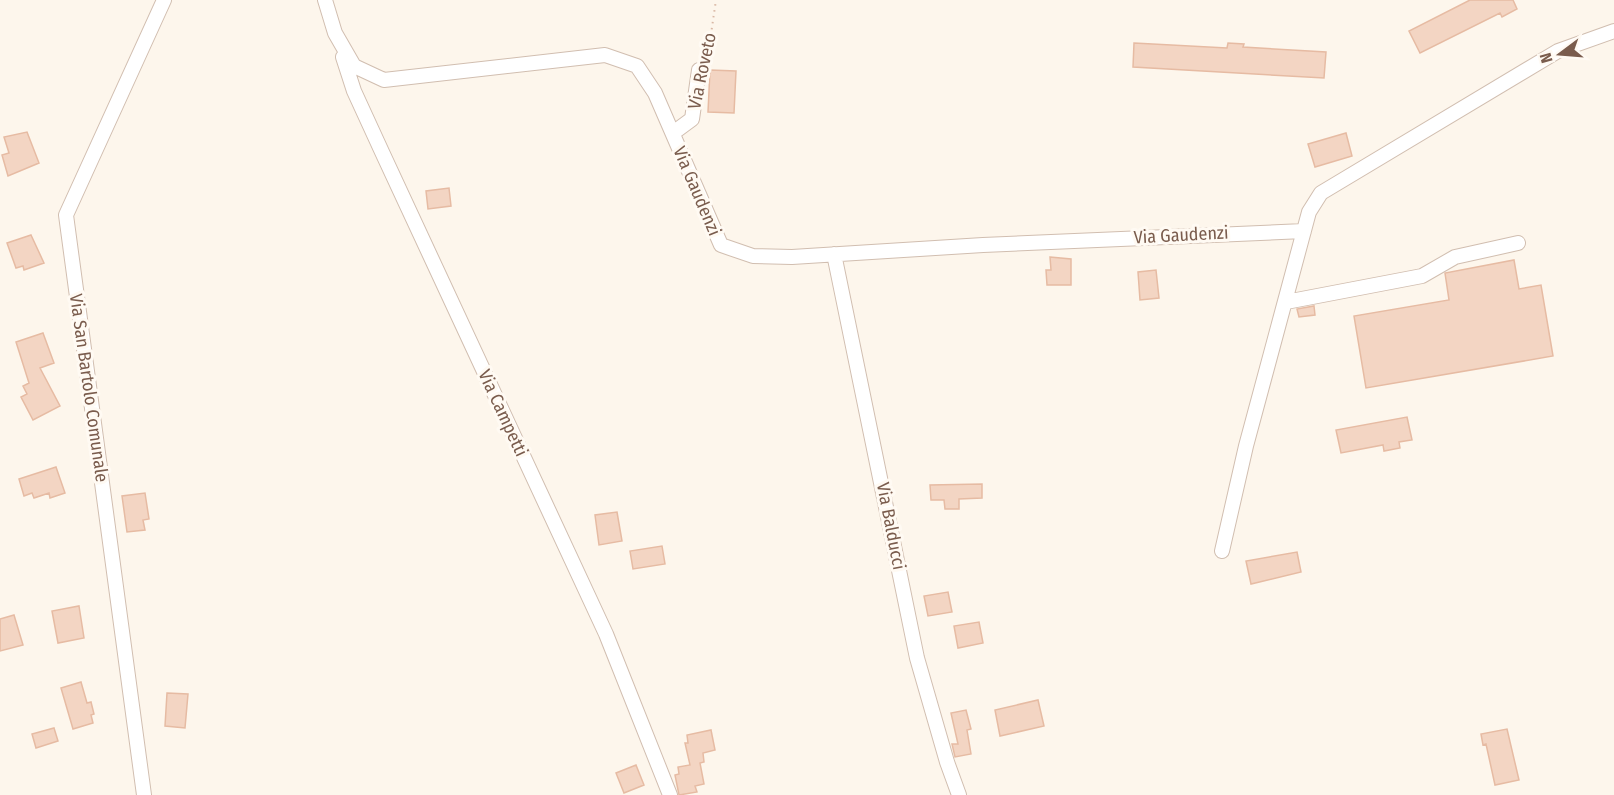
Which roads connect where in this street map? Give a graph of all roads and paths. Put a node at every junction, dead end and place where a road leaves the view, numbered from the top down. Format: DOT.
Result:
graph roads {
  1 [pos="164,0"];
  2 [pos="325,0"];
  3 [pos="717,0"];
  4 [pos="1614,31"];
  5 [pos="335,33"];
  6 [pos="699,70"];
  7 [pos="673,133"];
  8 [pos="1304,231"];
  9 [pos="1518,243"];
  10 [pos="834,254"];
  11 [pos="1286,302"];
  12 [pos="1222,551"];
  13 [pos="144,795"];
  14 [pos="670,795"];
  15 [pos="959,795"];
  1 -- 13 [label="street, Via San Bartolo Comunale"];
  2 -- 5 [label="street, Via Gaudenzi"];
  3 -- 6 [label="path, Via Roveto"];
  4 -- 8 [label="street"];
  5 -- 7 [label="street, Via Gaudenzi"];
  5 -- 14 [label="street, Via Campetti"];
  6 -- 7 [label="street, Via Roveto"];
  7 -- 10 [label="street, Via Gaudenzi"];
  8 -- 10 [label="street, Via Gaudenzi"];
  8 -- 11 [label="street"];
  9 -- 11 [label="street"];
  10 -- 15 [label="street, Via Balducci"];
  11 -- 12 [label="street"];
}
